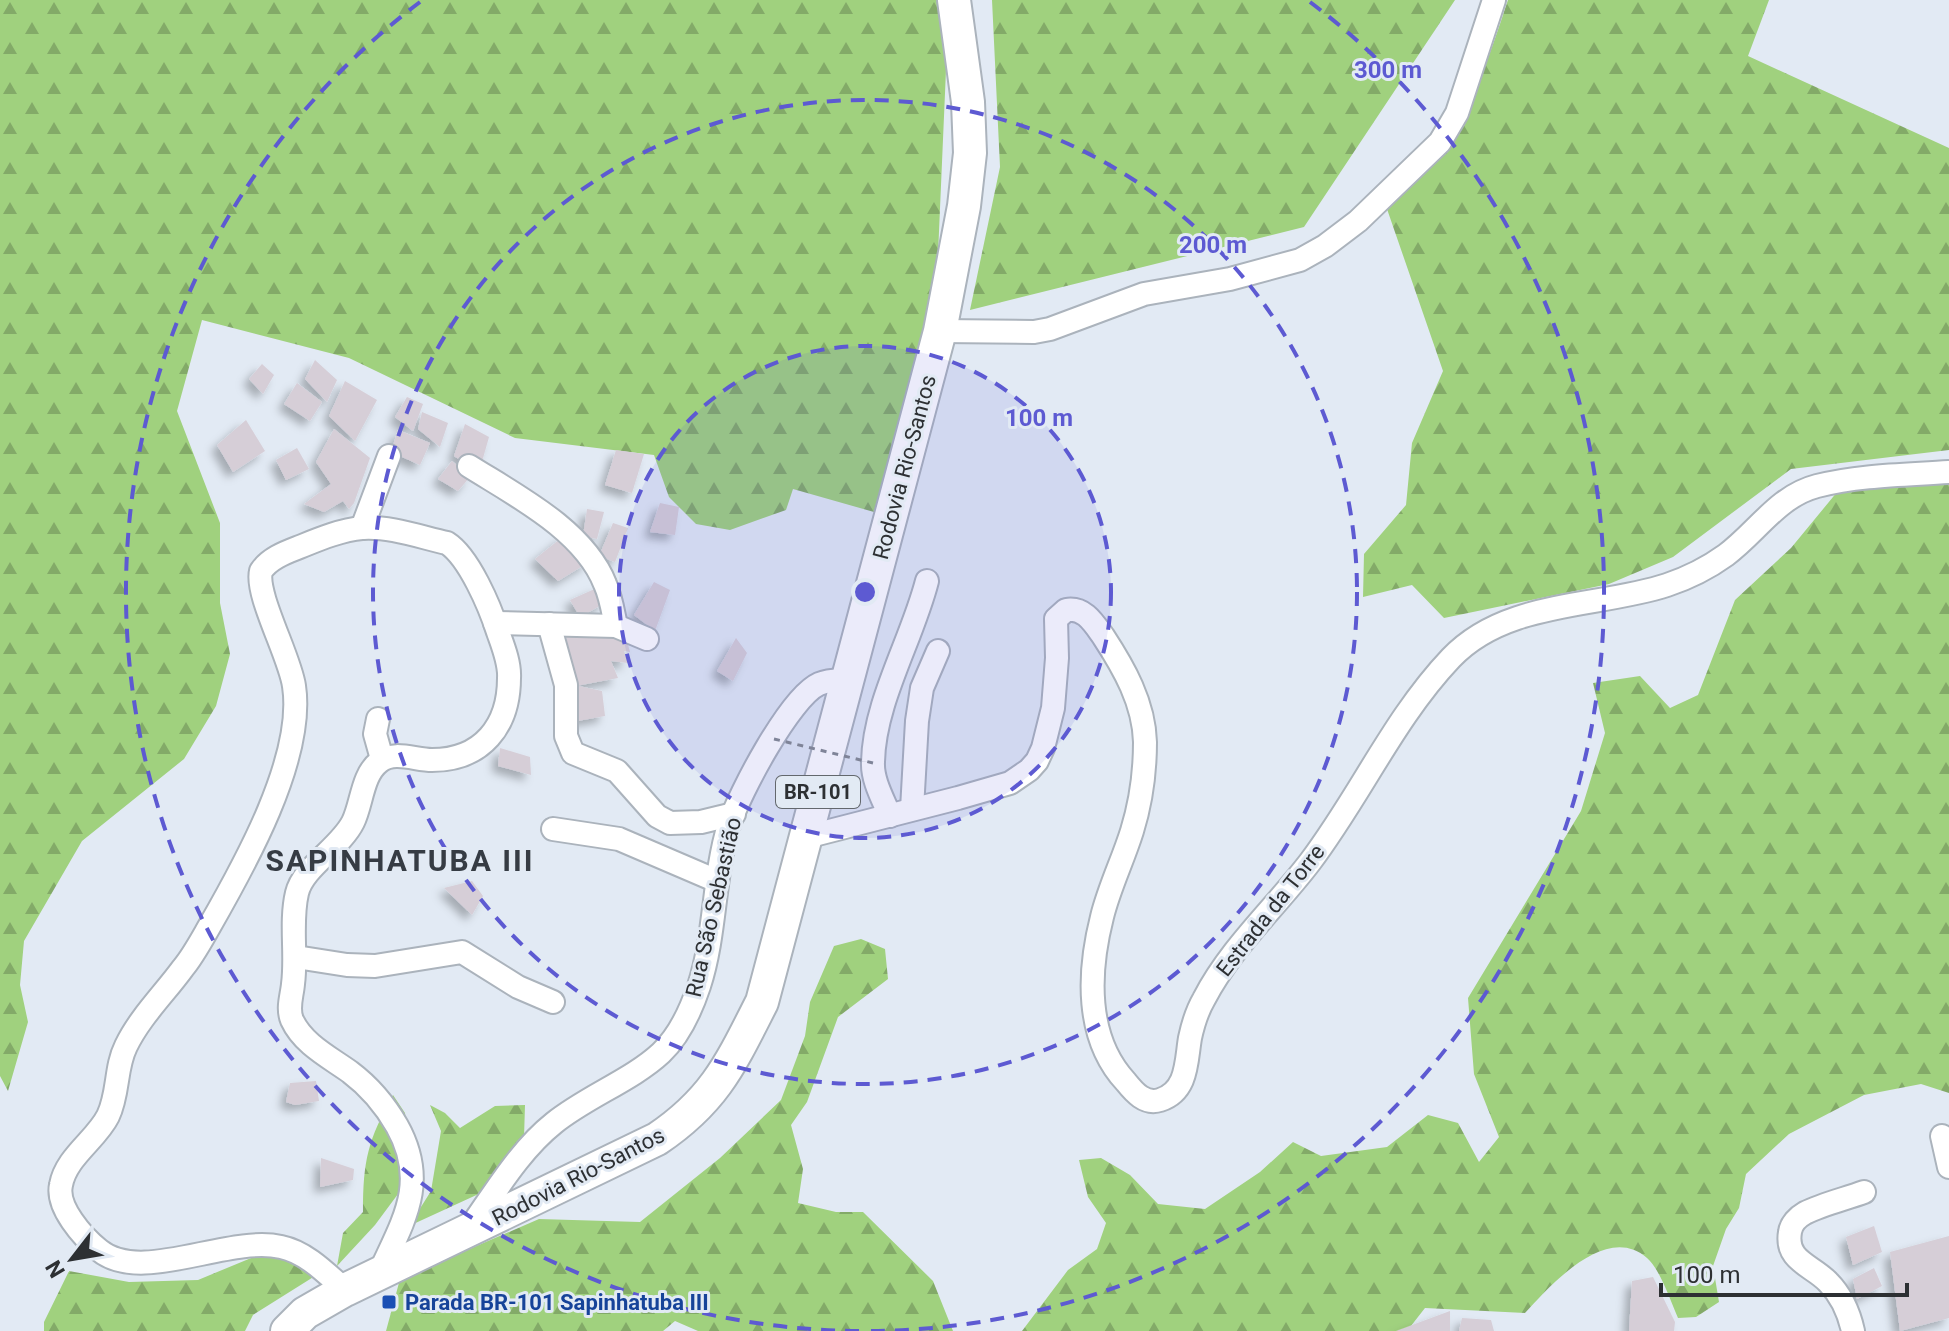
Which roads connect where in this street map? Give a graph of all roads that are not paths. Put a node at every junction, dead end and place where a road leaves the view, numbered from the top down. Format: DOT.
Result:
graph roads {
  1 [pos="954,0"];
  2 [pos="1494,0"];
  3 [pos="940,331"];
  4 [pos="389,456"];
  5 [pos="469,466"];
  6 [pos="1949,472"];
  7 [pos="362,528"];
  8 [pos="927,581"];
  9 [pos="495,623"];
  10 [pos="549,624"];
  11 [pos="616,626"];
  12 [pos="647,639"];
  13 [pos="938,651"];
  14 [pos="849,681"];
  15 [pos="378,719"];
  16 [pos="382,759"];
  17 [pos="901,812"];
  18 [pos="734,814"];
  19 [pos="553,829"];
  20 [pos="806,837"];
  21 [pos="717,881"];
  22 [pos="296,957"];
  23 [pos="553,1002"];
  24 [pos="1942,1136"];
  25 [pos="1949,1167"];
  26 [pos="1864,1192"];
  27 [pos="465,1234"];
  28 [pos="379,1274"];
  29 [pos="345,1290"];
  30 [pos="287,1331"];
  31 [pos="1853,1331"];
  1 -- 3 [label="highway, Rodovia Rio-Santos / BR-101"];
  2 -- 3 [label="street"];
  3 -- 14 [label="highway, Rodovia Rio-Santos / BR-101"];
  4 -- 7 [label="street"];
  5 -- 11 [label="street"];
  6 -- 17 [label="street, Estrada da Torre"];
  7 -- 9 [label="street"];
  7 -- 29 [label="street"];
  8 -- 17 [label="street"];
  9 -- 10 [label="street"];
  9 -- 16 [label="street"];
  10 -- 11 [label="street"];
  10 -- 18 [label="street"];
  11 -- 12 [label="street"];
  13 -- 17 [label="street"];
  14 -- 18 [label="street, Rua São Sebastião"];
  14 -- 20 [label="highway, Rodovia Rio-Santos / BR-101"];
  15 -- 16 [label="street"];
  16 -- 22 [label="street"];
  17 -- 20 [label="street, Estrada da Torre"];
  18 -- 21 [label="street, Rua São Sebastião"];
  19 -- 21 [label="street"];
  20 -- 27 [label="highway, Rodovia Rio-Santos / BR-101"];
  21 -- 27 [label="street, Rua São Sebastião"];
  22 -- 23 [label="street"];
  22 -- 28 [label="street"];
  24 -- 25 [label="street"];
  26 -- 31 [label="street"];
  27 -- 28 [label="highway, Rodovia Rio-Santos / BR-101"];
  28 -- 29 [label="highway, Rodovia Rio-Santos / BR-101"];
  29 -- 30 [label="highway, Rodovia Rio-Santos / BR-101"];
}
